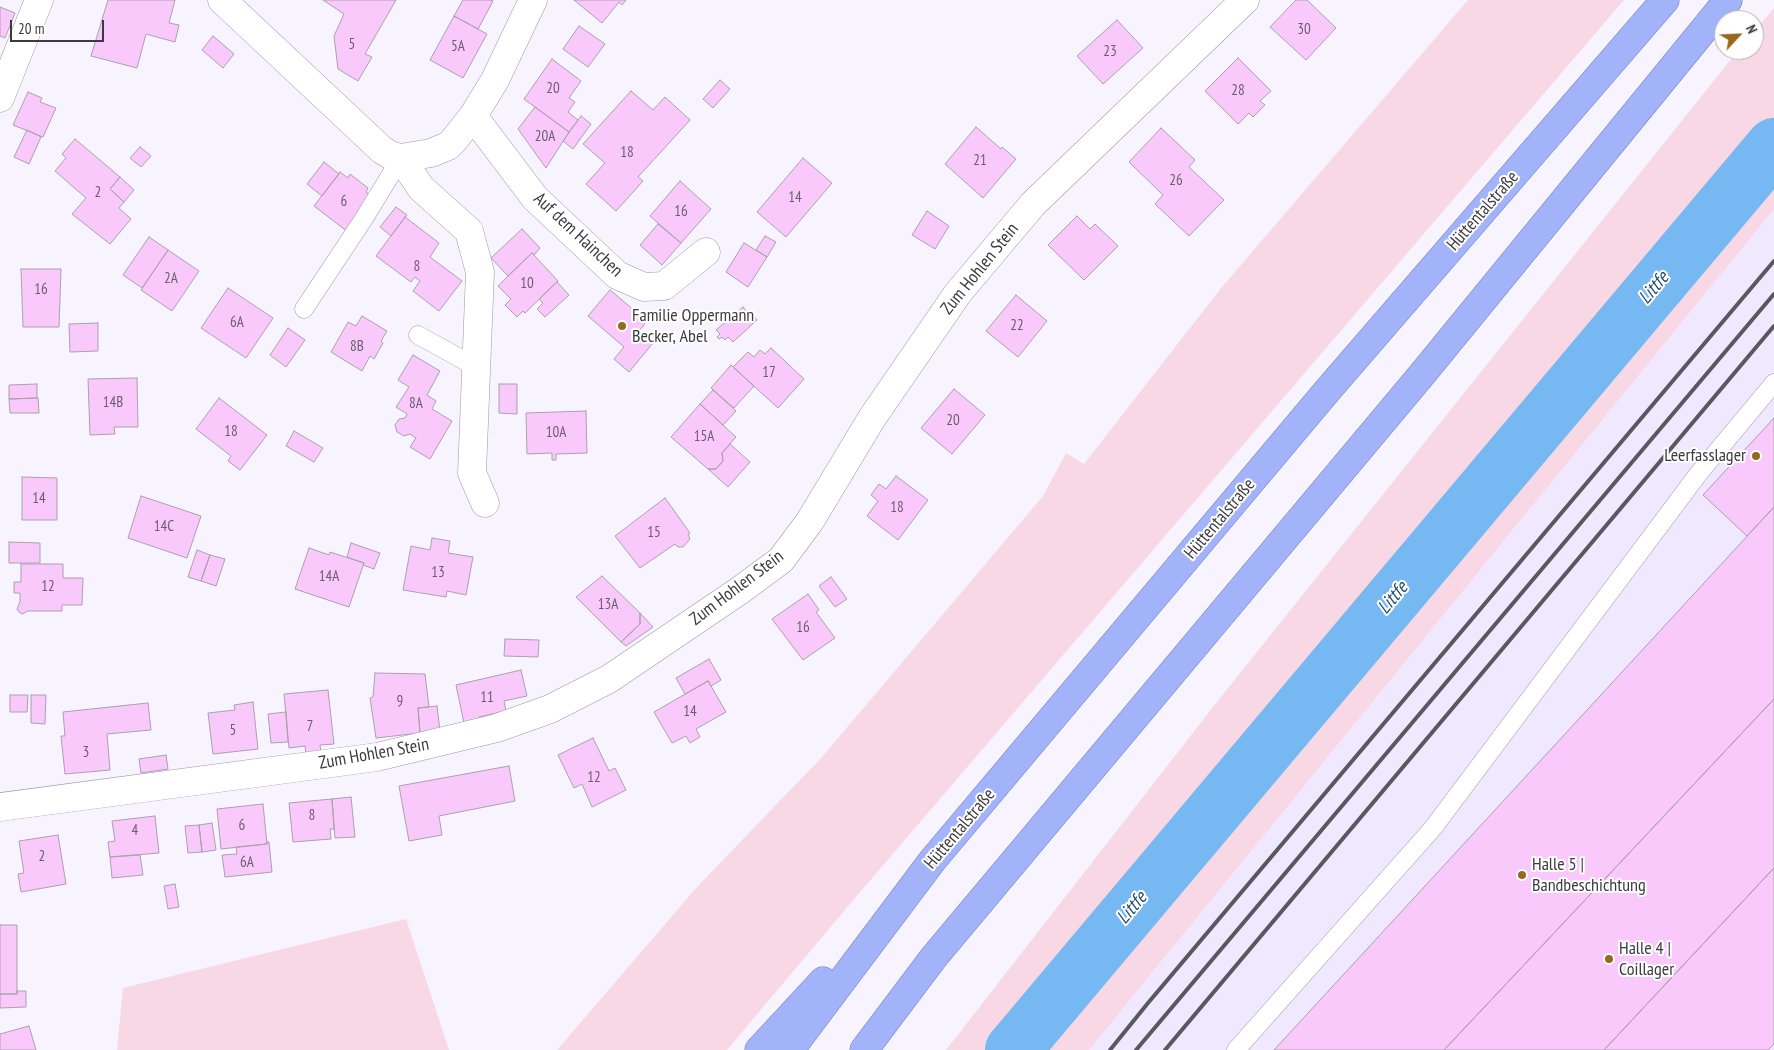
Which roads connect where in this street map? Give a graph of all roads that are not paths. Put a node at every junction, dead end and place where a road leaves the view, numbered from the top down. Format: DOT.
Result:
graph roads {
  1 [pos="39,0"];
  2 [pos="222,0"];
  3 [pos="533,0"];
  4 [pos="1245,0"];
  5 [pos="1665,0"];
  6 [pos="1728,0"];
  7 [pos="0,98"];
  8 [pos="473,116"];
  9 [pos="401,158"];
  10 [pos="706,252"];
  11 [pos="304,309"];
  12 [pos="418,335"];
  13 [pos="476,368"];
  14 [pos="1774,383"];
  15 [pos="485,503"];
  16 [pos="0,807"];
  17 [pos="932,861"];
  18 [pos="934,957"];
  19 [pos="760,1050"];
  20 [pos="790,1050"];
  21 [pos="864,1050"];
  22 [pos="882,1050"];
  23 [pos="1236,1050"];
  1 -- 7 [label="street"];
  2 -- 9 [label="street"];
  3 -- 8 [label="street"];
  4 -- 16 [label="street, Zum Hohlen Stein"];
  5 -- 17 [label="highway, Hüttentalstraße"];
  6 -- 18 [label="highway"];
  8 -- 9 [label="street"];
  8 -- 10 [label="street, Auf dem Hainchen"];
  9 -- 11 [label="lane"];
  9 -- 13 [label="street"];
  12 -- 13 [label="lane"];
  13 -- 15 [label="street"];
  14 -- 23 [label="lane"];
  17 -- 19 [label="highway"];
  17 -- 20 [label="highway, Hüttentalstraße"];
  18 -- 21 [label="highway"];
  18 -- 22 [label="highway"];
}
